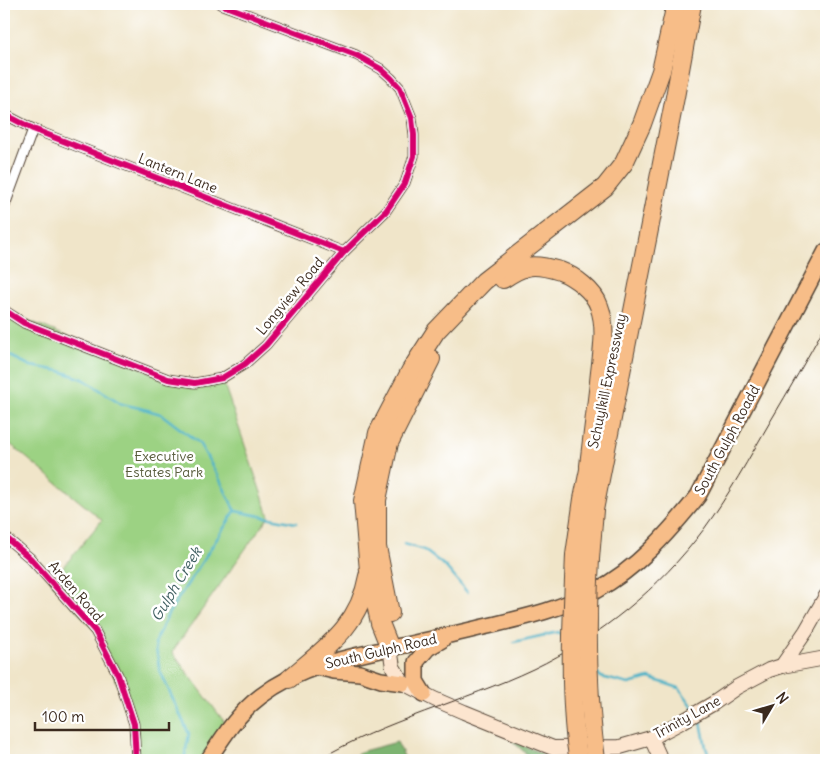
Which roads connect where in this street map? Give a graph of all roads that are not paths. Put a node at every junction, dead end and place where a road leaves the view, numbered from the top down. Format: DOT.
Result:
graph roads {
  1 [pos="220,4"];
  2 [pos="677,4"];
  3 [pos="692,4"];
  4 [pos="4,114"];
  5 [pos="34,129"];
  6 [pos="4,208"];
  7 [pos="826,251"];
  8 [pos="344,252"];
  9 [pos="4,310"];
  10 [pos="589,466"];
  11 [pos="4,536"];
  12 [pos="582,557"];
  13 [pos="369,571"];
  14 [pos="826,596"];
  15 [pos="530,617"];
  16 [pos="450,636"];
  17 [pos="390,648"];
  18 [pos="826,658"];
  19 [pos="782,666"];
  20 [pos="315,667"];
  21 [pos="289,679"];
  22 [pos="404,683"];
  23 [pos="424,694"];
  24 [pos="651,738"];
  25 [pos="136,760"];
  26 [pos="208,760"];
  27 [pos="579,760"];
  28 [pos="596,760"];
  29 [pos="661,760"];
  1 -- 8 [label="street, Longview Road"];
  2 -- 10 [label="highway, Schuylkill Expressway"];
  2 -- 13 [label="highway"];
  3 -- 12 [label="highway, Schuylkill Expressway"];
  4 -- 5 [label="street, Lantern Lane"];
  5 -- 6 [label="street"];
  5 -- 8 [label="street, Lantern Lane"];
  7 -- 15 [label="main road, South Gulph Roadd"];
  8 -- 9 [label="street, Longview Road"];
  10 -- 12 [label="highway, Schuylkill Expressway"];
  10 -- 17 [label="highway"];
  11 -- 25 [label="street, Arden Road"];
  12 -- 27 [label="highway, Schuylkill Expressway, bridge"];
  12 -- 28 [label="highway, Schuylkill Expressway, bridge"];
  13 -- 17 [label="highway"];
  13 -- 21 [label="highway"];
  14 -- 19 [label="main road"];
  15 -- 16 [label="main road, South Gulph Road"];
  16 -- 17 [label="main road, South Gulph Road"];
  16 -- 23 [label="main road"];
  17 -- 20 [label="main road, South Gulph Road"];
  17 -- 22 [label="main road"];
  18 -- 19 [label="main road, Trinity Lane"];
  19 -- 24 [label="main road, Trinity Lane"];
  20 -- 21 [label="main road, South Gulph Road"];
  20 -- 22 [label="main road"];
  21 -- 26 [label="main road, South Gulph Road"];
  22 -- 23 [label="main road, Trinity Lane"];
  23 -- 24 [label="main road, Trinity Lane"];
  24 -- 29 [label="main road"];
}
